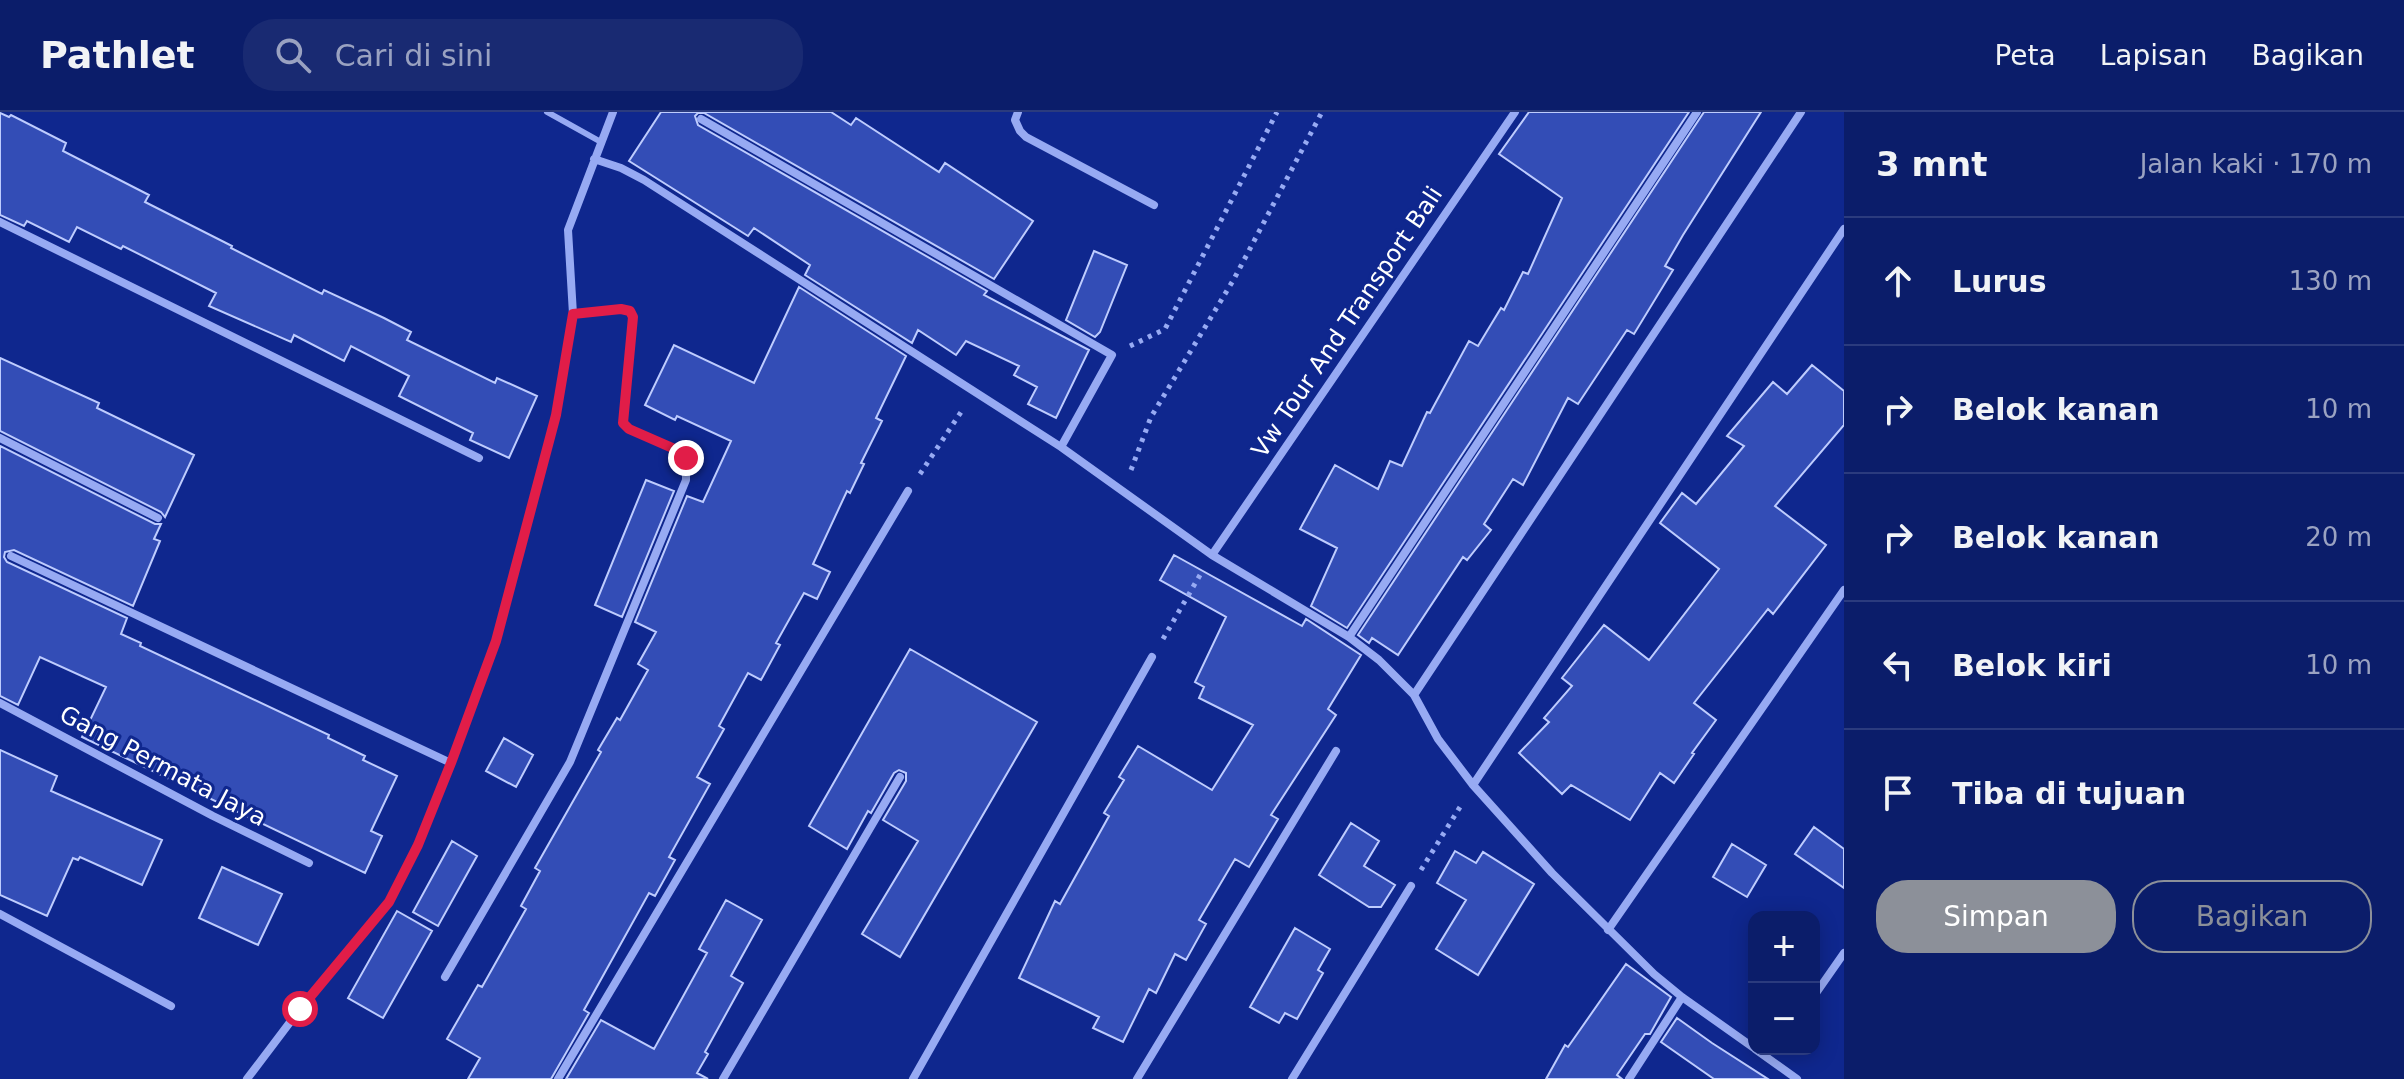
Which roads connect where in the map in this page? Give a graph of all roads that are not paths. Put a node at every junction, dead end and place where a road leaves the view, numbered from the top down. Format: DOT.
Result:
graph roads {
  1 [pos="547,112"];
  2 [pos="613,112"];
  3 [pos="1018,112"];
  4 [pos="1515,112"];
  5 [pos="1697,112"];
  6 [pos="1801,112"];
  7 [pos="701,119"];
  8 [pos="601,142"];
  9 [pos="594,159"];
  10 [pos="1154,205"];
  11 [pos="0,222"];
  12 [pos="1844,229"];
  13 [pos="573,314"];
  14 [pos="0,438"];
  15 [pos="1061,447"];
  16 [pos="479,458"];
  17 [pos="908,491"];
  18 [pos="158,518"];
  19 [pos="1212,555"];
  20 [pos="11,556"];
  21 [pos="1844,590"];
  22 [pos="1349,637"];
  23 [pos="1152,657"];
  24 [pos="1414,695"];
  25 [pos="0,703"];
  26 [pos="1336,751"];
  27 [pos="451,763"];
  28 [pos="900,777"];
  29 [pos="1473,785"];
  30 [pos="309,863"];
  31 [pos="1411,886"];
  32 [pos="0,914"];
  33 [pos="1608,930"];
  34 [pos="1844,953"];
  35 [pos="445,977"];
  36 [pos="1820,987"];
  37 [pos="1682,997"];
  38 [pos="171,1006"];
  39 [pos="1748,1044"];
  40 [pos="1763,1055"];
  41 [pos="1774,1055"];
  42 [pos="1770,1060"];
  43 [pos="247,1079"];
  44 [pos="558,1079"];
  45 [pos="723,1079"];
  46 [pos="913,1079"];
  47 [pos="1137,1079"];
  48 [pos="1292,1079"];
  49 [pos="1629,1079"];
  50 [pos="1797,1079"];
  1 -- 8 [label="lane"];
  2 -- 8 [label="street"];
  3 -- 10 [label="street"];
  4 -- 19 [label="street, Vw Tour And Transport Bali"];
  5 -- 22 [label="street"];
  6 -- 24 [label="street"];
  7 -- 15 [label="street"];
  8 -- 9 [label="street"];
  9 -- 13 [label="street"];
  9 -- 15 [label="street"];
  11 -- 16 [label="street"];
  12 -- 29 [label="street"];
  13 -- 27 [label="street"];
  13 -- 35 [label="street"];
  14 -- 18 [label="street"];
  15 -- 19 [label="street"];
  17 -- 44 [label="street"];
  19 -- 22 [label="street"];
  20 -- 27 [label="street"];
  21 -- 33 [label="street"];
  22 -- 24 [label="street"];
  23 -- 46 [label="street"];
  24 -- 29 [label="street"];
  25 -- 30 [label="street, Gang Permata Jaya"];
  26 -- 47 [label="street"];
  27 -- 43 [label="street"];
  28 -- 45 [label="street"];
  29 -- 33 [label="street"];
  31 -- 48 [label="street"];
  32 -- 38 [label="street"];
  33 -- 37 [label="street"];
  34 -- 36 [label="street"];
  37 -- 39 [label="street"];
  37 -- 49 [label="street"];
  40 -- 42 [label="street"];
  41 -- 42 [label="street"];
  42 -- 50 [label="street"];
}
